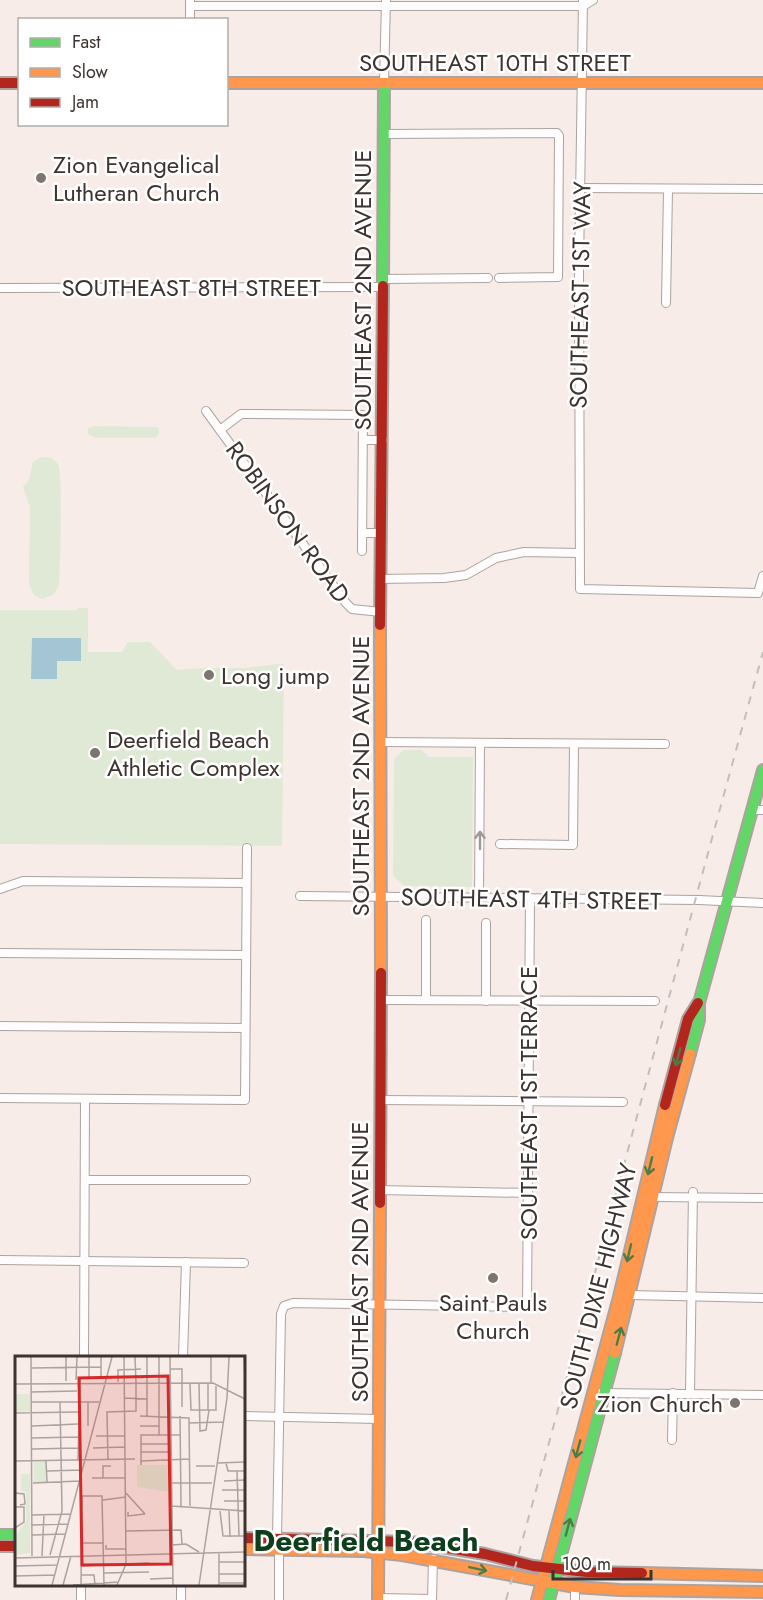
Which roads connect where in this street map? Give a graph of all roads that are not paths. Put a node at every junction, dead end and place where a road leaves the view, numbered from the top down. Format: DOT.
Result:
graph roads {
  1 [pos="593,0"];
  2 [pos="190,3"];
  3 [pos="385,3"];
  4 [pos="583,3"];
  5 [pos="0,83"];
  6 [pos="18,83"];
  7 [pos="228,83"];
  8 [pos="384,83"];
  9 [pos="582,83"];
  10 [pos="763,83"];
  11 [pos="384,134"];
  12 [pos="581,188"];
  13 [pos="763,189"];
  14 [pos="668,190"];
  15 [pos="488,278"];
  16 [pos="500,278"];
  17 [pos="383,283"];
  18 [pos="0,288"];
  19 [pos="666,303"];
  20 [pos="206,411"];
  21 [pos="220,430"];
  22 [pos="363,440"];
  23 [pos="383,440"];
  24 [pos="362,533"];
  25 [pos="381,533"];
  26 [pos="362,550"];
  27 [pos="579,553"];
  28 [pos="763,576"];
  29 [pos="380,579"];
  30 [pos="381,612"];
  31 [pos="381,742"];
  32 [pos="480,743"];
  33 [pos="574,744"];
  34 [pos="665,744"];
  35 [pos="763,770"];
  36 [pos="758,810"];
  37 [pos="500,844"];
  38 [pos="247,848"];
  39 [pos="246,883"];
  40 [pos="0,889"];
  41 [pos="300,896"];
  42 [pos="381,897"];
  43 [pos="479,898"];
  44 [pos="530,899"];
  45 [pos="727,901"];
  46 [pos="763,903"];
  47 [pos="426,920"];
  48 [pos="486,922"];
  49 [pos="0,953"];
  50 [pos="246,955"];
  51 [pos="381,1000"];
  52 [pos="426,1000"];
  53 [pos="486,1001"];
  54 [pos="529,1001"];
  55 [pos="655,1001"];
  56 [pos="0,1026"];
  57 [pos="245,1028"];
  58 [pos="0,1098"];
  59 [pos="85,1099"];
  60 [pos="380,1100"];
  61 [pos="528,1101"];
  62 [pos="624,1102"];
  63 [pos="85,1180"];
  64 [pos="246,1180"];
  65 [pos="379,1190"];
  66 [pos="528,1193"];
  67 [pos="693,1195"];
  68 [pos="648,1197"];
  69 [pos="763,1198"];
  70 [pos="0,1260"];
  71 [pos="85,1261"];
  72 [pos="186,1262"];
  73 [pos="244,1263"];
  74 [pos="630,1295"];
  75 [pos="692,1298"];
  76 [pos="763,1298"];
  77 [pos="380,1305"];
  78 [pos="84,1356"];
  79 [pos="183,1356"];
  80 [pos="599,1393"];
  81 [pos="673,1393"];
  82 [pos="690,1393"];
  83 [pos="763,1395"];
  84 [pos="244,1416"];
  85 [pos="280,1416"];
  86 [pos="379,1419"];
  87 [pos="672,1440"];
  88 [pos="244,1538"];
  89 [pos="277,1538"];
  90 [pos="379,1540"];
  91 [pos="244,1550"];
  92 [pos="279,1550"];
  93 [pos="379,1552"];
  94 [pos="433,1559"];
  95 [pos="551,1568"];
  96 [pos="763,1576"];
  97 [pos="547,1583"];
  98 [pos="575,1587"];
  99 [pos="761,1591"];
  100 [pos="674,1595"];
  101 [pos="378,1599"];
  102 [pos="279,1600"];
  103 [pos="432,1600"];
  104 [pos="537,1600"];
  105 [pos="549,1600"];
  106 [pos="575,1600"];
  1 -- 4 [label="street"];
  2 -- 3 [label="street"];
  3 -- 4 [label="street"];
  3 -- 8 [label="street, SOUTHEAST 2ND AVENUE"];
  4 -- 9 [label="street, SOUTHEAST 1ST WAY"];
  5 -- 6 [label="main road"];
  7 -- 8 [label="main road, SOUTHEAST 10TH STREET"];
  8 -- 9 [label="main road, SOUTHEAST 10TH STREET"];
  8 -- 11 [label="main road, SOUTHEAST 2ND AVENUE"];
  9 -- 10 [label="main road, SOUTHEAST 10TH STREET"];
  9 -- 12 [label="street, SOUTHEAST 1ST WAY"];
  11 -- 16 [label="street"];
  11 -- 17 [label="main road, SOUTHEAST 2ND AVENUE"];
  12 -- 14 [label="street"];
  12 -- 27 [label="street, SOUTHEAST 1ST WAY"];
  13 -- 14 [label="street"];
  14 -- 19 [label="street"];
  15 -- 17 [label="street, SOUTHEAST 8TH STREET"];
  17 -- 18 [label="street, SOUTHEAST 8TH STREET"];
  17 -- 23 [label="main road, SOUTHEAST 2ND AVENUE"];
  20 -- 21 [label="street, ROBINSON ROAD"];
  21 -- 22 [label="street"];
  21 -- 30 [label="street, ROBINSON ROAD"];
  22 -- 23 [label="street"];
  22 -- 24 [label="street"];
  23 -- 25 [label="main road, SOUTHEAST 2ND AVENUE"];
  24 -- 25 [label="street"];
  24 -- 26 [label="street"];
  25 -- 29 [label="main road, SOUTHEAST 2ND AVENUE"];
  27 -- 28 [label="street, SOUTHEAST 1ST WAY"];
  27 -- 29 [label="street"];
  29 -- 30 [label="main road, SOUTHEAST 2ND AVENUE"];
  30 -- 31 [label="main road, SOUTHEAST 2ND AVENUE"];
  31 -- 32 [label="street"];
  31 -- 42 [label="main road, SOUTHEAST 2ND AVENUE"];
  32 -- 33 [label="street"];
  43 -- 32 [label="street, one-way"];
  33 -- 34 [label="street"];
  33 -- 37 [label="street"];
  35 -- 36 [label="main road, SOUTH DIXIE HIGHWAY"];
  36 -- 45 [label="main road, SOUTH DIXIE HIGHWAY"];
  38 -- 39 [label="street"];
  39 -- 40 [label="street"];
  39 -- 50 [label="street"];
  41 -- 42 [label="street, SOUTHEAST 4TH STREET"];
  42 -- 43 [label="street, SOUTHEAST 4TH STREET"];
  42 -- 51 [label="main road, SOUTHEAST 2ND AVENUE"];
  43 -- 44 [label="street, SOUTHEAST 4TH STREET"];
  44 -- 45 [label="street, SOUTHEAST 4TH STREET"];
  44 -- 54 [label="street, SOUTHEAST 1ST TERRACE"];
  45 -- 46 [label="street, SOUTHEAST 4TH STREET"];
  45 -- 68 [label="main road, SOUTH DIXIE HIGHWAY"];
  47 -- 52 [label="street"];
  48 -- 53 [label="street"];
  49 -- 50 [label="street"];
  50 -- 57 [label="street"];
  51 -- 52 [label="street"];
  51 -- 60 [label="main road, SOUTHEAST 2ND AVENUE"];
  52 -- 53 [label="street"];
  53 -- 54 [label="street"];
  54 -- 55 [label="street"];
  54 -- 61 [label="street, SOUTHEAST 1ST TERRACE"];
  56 -- 57 [label="street"];
  57 -- 59 [label="street"];
  58 -- 59 [label="street"];
  59 -- 63 [label="street"];
  60 -- 61 [label="street"];
  60 -- 65 [label="main road, SOUTHEAST 2ND AVENUE"];
  61 -- 62 [label="street"];
  61 -- 66 [label="street, SOUTHEAST 1ST TERRACE"];
  63 -- 64 [label="street"];
  63 -- 71 [label="street"];
  65 -- 66 [label="street"];
  65 -- 77 [label="main road, SOUTHEAST 2ND AVENUE"];
  66 -- 77 [label="street, SOUTHEAST 1ST TERRACE"];
  67 -- 68 [label="street"];
  67 -- 69 [label="street"];
  67 -- 75 [label="street"];
  68 -- 74 [label="main road, SOUTH DIXIE HIGHWAY"];
  68 -- 80 [label="main road, SOUTH DIXIE HIGHWAY, one-way"];
  70 -- 71 [label="street"];
  71 -- 72 [label="street"];
  71 -- 78 [label="street"];
  72 -- 73 [label="street"];
  72 -- 79 [label="street"];
  74 -- 75 [label="street"];
  80 -- 74 [label="main road, SOUTH DIXIE HIGHWAY, one-way"];
  75 -- 76 [label="street"];
  75 -- 82 [label="street"];
  77 -- 85 [label="street"];
  77 -- 86 [label="main road, SOUTHEAST 2ND AVENUE"];
  80 -- 81 [label="street"];
  80 -- 95 [label="main road, SOUTH DIXIE HIGHWAY"];
  81 -- 82 [label="street"];
  81 -- 87 [label="street"];
  82 -- 83 [label="street"];
  84 -- 85 [label="street"];
  85 -- 86 [label="street"];
  85 -- 89 [label="street"];
  86 -- 90 [label="main road, SOUTHEAST 2ND AVENUE"];
  88 -- 89 [label="main road"];
  89 -- 90 [label="main road"];
  90 -- 93 [label="main road, SOUTHEAST 2ND AVENUE"];
  90 -- 95 [label="main road"];
  91 -- 92 [label="main road"];
  92 -- 93 [label="main road"];
  92 -- 102 [label="street"];
  93 -- 94 [label="main road"];
  93 -- 101 [label="main road, SOUTHEAST 2ND AVENUE"];
  94 -- 97 [label="main road, one-way"];
  94 -- 103 [label="street"];
  95 -- 96 [label="main road"];
  95 -- 97 [label="main road, SOUTH DIXIE HIGHWAY"];
  97 -- 98 [label="main road"];
  97 -- 104 [label="main road"];
  97 -- 105 [label="main road"];
  98 -- 100 [label="main road"];
  98 -- 106 [label="street"];
  99 -- 100 [label="main road"];
  101 -- 103 [label="street"];
}
